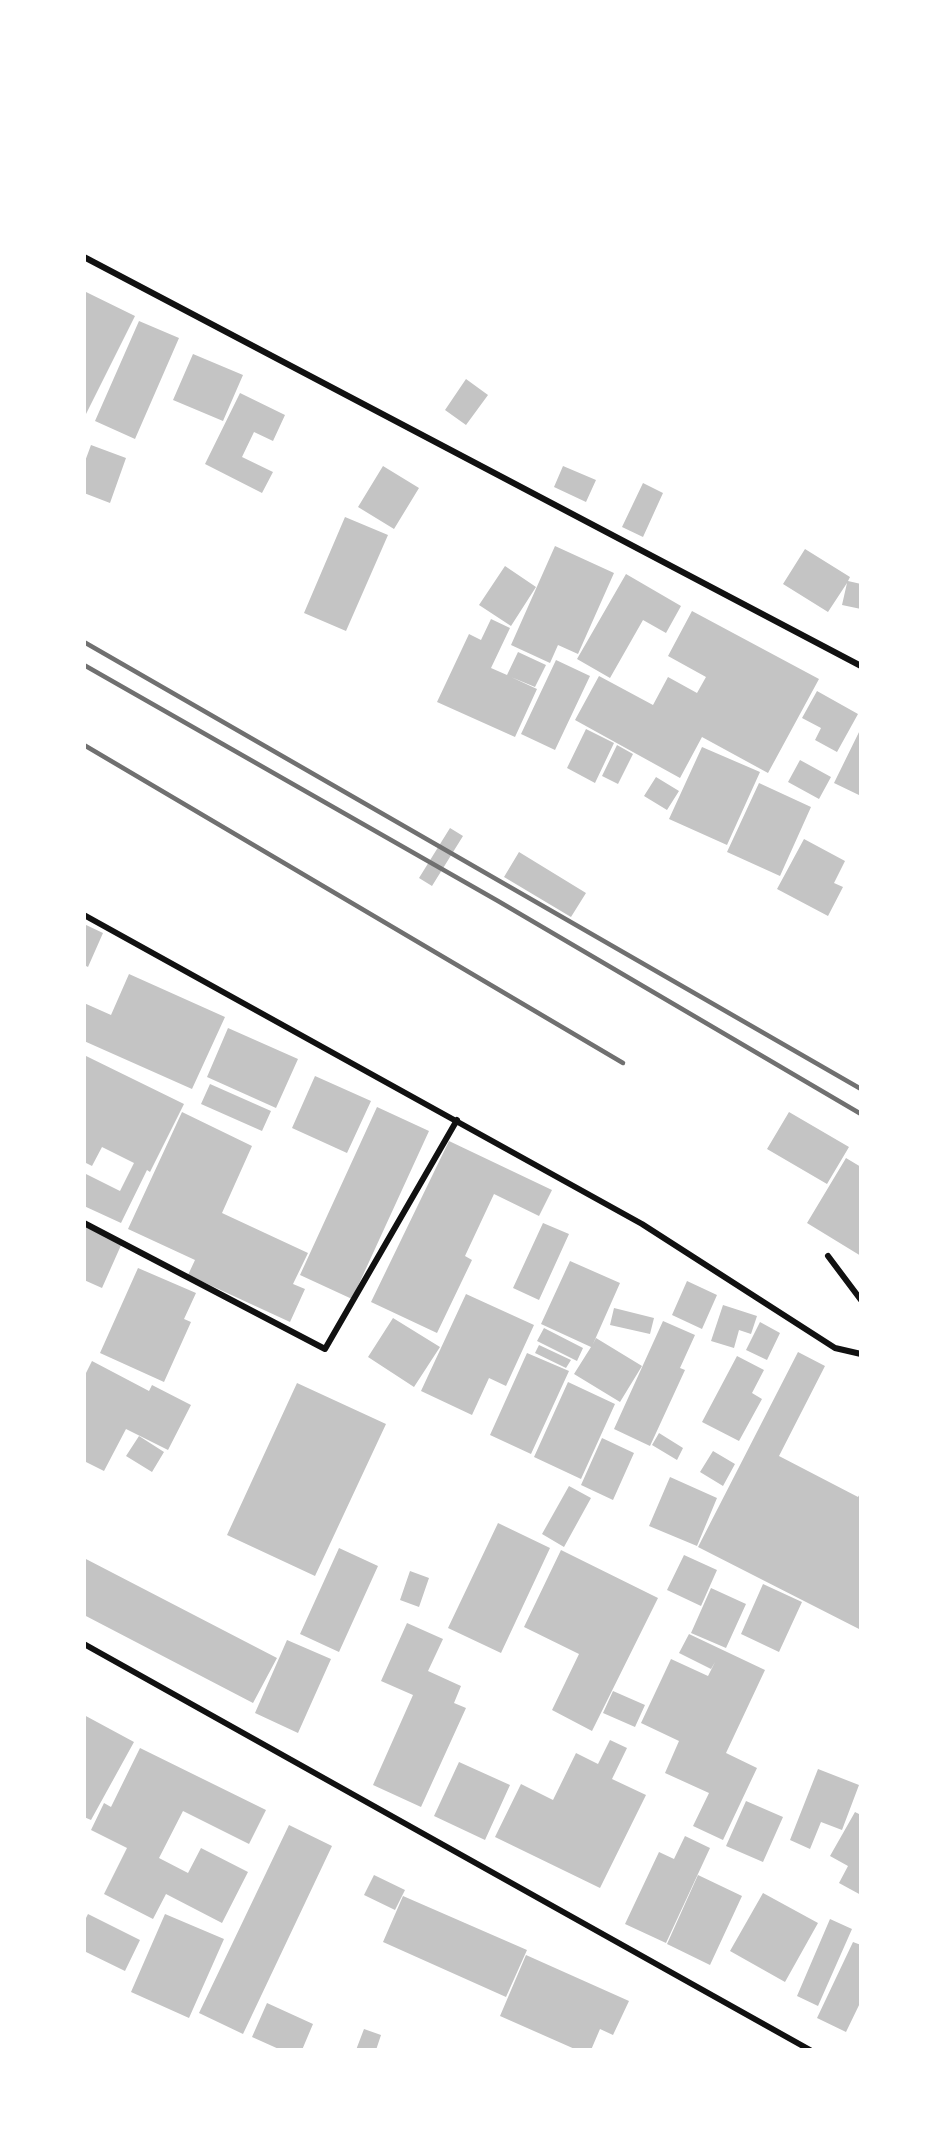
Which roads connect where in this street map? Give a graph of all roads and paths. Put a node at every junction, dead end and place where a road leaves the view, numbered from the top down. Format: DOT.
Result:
graph roads {
  1 [pos="84,256"];
  2 [pos="861,666"];
  3 [pos="84,915"];
  4 [pos="457,1120"];
  5 [pos="84,1223"];
  6 [pos="828,1256"];
  7 [pos="861,1300"];
  8 [pos="861,1354"];
  9 [pos="84,1644"];
  10 [pos="810,2050"];
  1 -- 2 [label="street"];
  3 -- 4 [label="street"];
  4 -- 5 [label="street"];
  4 -- 8 [label="street"];
  6 -- 7 [label="street"];
  9 -- 10 [label="street"];
}
